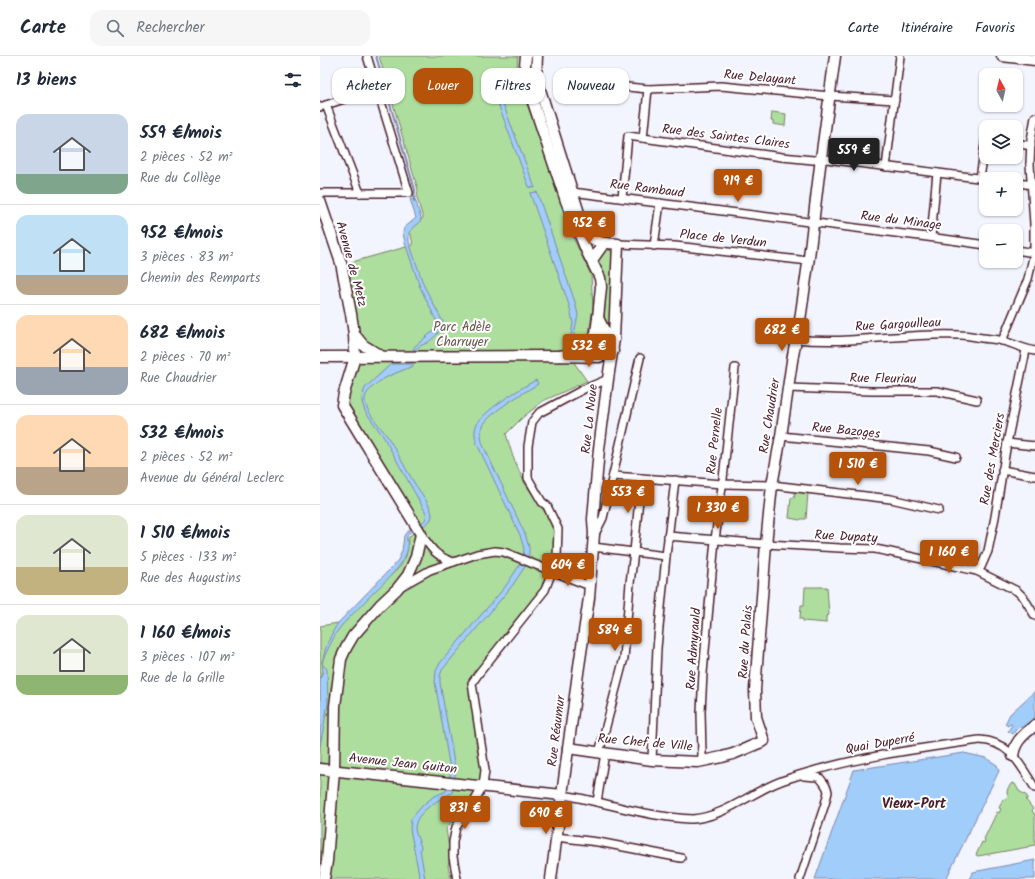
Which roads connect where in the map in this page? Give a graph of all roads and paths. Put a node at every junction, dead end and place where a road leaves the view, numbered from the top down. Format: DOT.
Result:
graph roads {
  1 [pos="367,56"];
  2 [pos="526,56"];
  3 [pos="538,56"];
  4 [pos="835,56"];
  5 [pos="900,56"];
  6 [pos="1002,56"];
  7 [pos="1035,60"];
  8 [pos="371,68"];
  9 [pos="629,87"];
  10 [pos="648,89"];
  11 [pos="830,96"];
  12 [pos="895,100"];
  13 [pos="382,104"];
  14 [pos="323,106"];
  15 [pos="1035,117"];
  16 [pos="643,138"];
  17 [pos="1023,144"];
  18 [pos="1031,146"];
  19 [pos="821,160"];
  20 [pos="886,166"];
  21 [pos="937,173"];
  22 [pos="979,178"];
  23 [pos="1023,184"];
  24 [pos="1033,185"];
  25 [pos="572,192"];
  26 [pos="320,193"];
  27 [pos="360,193"];
  28 [pos="622,198"];
  29 [pos="320,201"];
  30 [pos="660,203"];
  31 [pos="814,222"];
  32 [pos="931,237"];
  33 [pos="604,243"];
  34 [pos="618,244"];
  35 [pos="979,244"];
  36 [pos="654,246"];
  37 [pos="1023,251"];
  38 [pos="1035,253"];
  39 [pos="592,260"];
  40 [pos="809,261"];
  41 [pos="598,318"];
  42 [pos="354,334"];
  43 [pos="614,339"];
  44 [pos="796,339"];
  45 [pos="1002,341"];
  46 [pos="1026,350"];
  47 [pos="613,351"];
  48 [pos="1035,351"];
  49 [pos="560,356"];
  50 [pos="320,357"];
  51 [pos="355,357"];
  52 [pos="383,357"];
  53 [pos="640,358"];
  54 [pos="734,368"];
  55 [pos="608,378"];
  56 [pos="788,388"];
  57 [pos="977,400"];
  58 [pos="781,436"];
  59 [pos="1007,443"];
  60 [pos="1035,446"];
  61 [pos="956,457"];
  62 [pos="1002,470"];
  63 [pos="613,476"];
  64 [pos="1035,476"];
  65 [pos="640,478"];
  66 [pos="675,480"];
  67 [pos="723,484"];
  68 [pos="772,485"];
  69 [pos="939,510"];
  70 [pos="421,534"];
  71 [pos="594,534"];
  72 [pos="668,536"];
  73 [pos="715,540"];
  74 [pos="766,544"];
  75 [pos="593,547"];
  76 [pos="634,552"];
  77 [pos="666,556"];
  78 [pos="453,562"];
  79 [pos="977,571"];
  80 [pos="553,572"];
  81 [pos="590,586"];
  82 [pos="397,589"];
  83 [pos="1035,616"];
  84 [pos="1035,725"];
  85 [pos="764,741"];
  86 [pos="568,748"];
  87 [pos="602,753"];
  88 [pos="1013,756"];
  89 [pos="652,760"];
  90 [pos="701,761"];
  91 [pos="320,769"];
  92 [pos="334,770"];
  93 [pos="798,776"];
  94 [pos="483,786"];
  95 [pos="1035,788"];
  96 [pos="562,795"];
  97 [pos="597,802"];
  98 [pos="556,837"];
  99 [pos="681,858"];
  100 [pos="324,879"];
  101 [pos="457,879"];
  102 [pos="551,879"];
  103 [pos="800,879"];
  1 -- 8 [label="street"];
  2 -- 39 [label="street"];
  3 -- 25 [label="street"];
  4 -- 11 [label="street, Rue Chaudrier"];
  5 -- 12 [label="street"];
  6 -- 7 [label="street"];
  9 -- 10 [label="street, Rue Delayant"];
  10 -- 11 [label="street, Rue Delayant"];
  10 -- 16 [label="street"];
  11 -- 12 [label="street, Rue Delayant"];
  11 -- 19 [label="street, Rue Chaudrier"];
  12 -- 20 [label="street"];
  13 -- 27 [label="street"];
  14 -- 27 [label="street"];
  15 -- 18 [label="street"];
  16 -- 19 [label="street, Rue des Saintes Claires"];
  16 -- 28 [label="street, Rue des Saintes Claires"];
  17 -- 18 [label="street"];
  18 -- 24 [label="street"];
  19 -- 20 [label="street, Rue des Saintes Claires"];
  19 -- 31 [label="street, Rue Chaudrier"];
  20 -- 21 [label="street, Rue des Saintes Claires"];
  21 -- 22 [label="street, Rue des Saintes Claires"];
  21 -- 32 [label="street"];
  23 -- 24 [label="street"];
  24 -- 38 [label="street"];
  25 -- 28 [label="street, Rue Rambaud"];
  25 -- 33 [label="street"];
  26 -- 27 [label="street"];
  28 -- 30 [label="street, Rue Rambaud"];
  29 -- 42 [label="street, Avenue de Metz"];
  30 -- 31 [label="street, Rue Rambaud"];
  30 -- 36 [label="street"];
  31 -- 32 [label="street, Rue du Minage"];
  31 -- 40 [label="street, Rue Chaudrier"];
  32 -- 35 [label="street, Rue du Minage"];
  33 -- 34 [label="street"];
  33 -- 39 [label="street"];
  34 -- 36 [label="street, Place de Verdun"];
  34 -- 43 [label="street, Rue La Noue"];
  36 -- 40 [label="street, Place de Verdun"];
  37 -- 38 [label="street"];
  38 -- 45 [label="street"];
  39 -- 41 [label="street"];
  40 -- 44 [label="street, Rue Chaudrier"];
  41 -- 43 [label="street"];
  41 -- 49 [label="street"];
  42 -- 51 [label="street, Avenue de Metz"];
  42 -- 52 [label="street"];
  43 -- 47 [label="street, Rue La Noue"];
  44 -- 45 [label="street, Rue Gargoulleau"];
  44 -- 56 [label="street, Rue Chaudrier"];
  45 -- 46 [label="street, Rue Gargoulleau"];
  46 -- 48 [label="street, Rue Gargoulleau"];
  46 -- 59 [label="street, Rue des Merciers"];
  47 -- 49 [label="street"];
  47 -- 55 [label="street, Rue La Noue"];
  49 -- 52 [label="street"];
  50 -- 51 [label="street"];
  51 -- 52 [label="street"];
  51 -- 70 [label="street, Avenue de Metz"];
  53 -- 63 [label="street"];
  54 -- 67 [label="street, Rue Pernelle"];
  55 -- 71 [label="street, Rue La Noue"];
  55 -- 80 [label="street"];
  56 -- 57 [label="street, Rue Fleuriau"];
  56 -- 58 [label="street, Rue Chaudrier"];
  58 -- 61 [label="street, Rue Bazoges"];
  58 -- 68 [label="street, Rue Chaudrier"];
  59 -- 60 [label="street"];
  59 -- 62 [label="street, Rue des Merciers"];
  62 -- 64 [label="street"];
  62 -- 79 [label="street, Rue des Merciers"];
  63 -- 65 [label="street"];
  63 -- 71 [label="street"];
  65 -- 66 [label="street"];
  65 -- 76 [label="street"];
  66 -- 67 [label="street"];
  66 -- 72 [label="street"];
  67 -- 68 [label="street"];
  67 -- 73 [label="street, Rue Pernelle"];
  68 -- 69 [label="street"];
  68 -- 74 [label="street, Rue Chaudrier"];
  70 -- 78 [label="street"];
  70 -- 82 [label="street"];
  71 -- 75 [label="street, Rue La Noue"];
  72 -- 73 [label="street, Rue Dupaty"];
  72 -- 77 [label="street"];
  73 -- 74 [label="street, Rue Dupaty"];
  73 -- 90 [label="street, Rue Admyrauld"];
  74 -- 79 [label="street, Rue Dupaty"];
  74 -- 85 [label="street, Rue du Palais"];
  75 -- 76 [label="street"];
  75 -- 81 [label="street, Rue La Noue"];
  76 -- 77 [label="street"];
  76 -- 87 [label="street"];
  77 -- 89 [label="street"];
  78 -- 80 [label="street"];
  78 -- 82 [label="street"];
  79 -- 83 [label="street, Rue Dupaty"];
  80 -- 81 [label="street"];
  80 -- 94 [label="street"];
  81 -- 86 [label="street, Rue Réaumur"];
  82 -- 92 [label="street"];
  84 -- 88 [label="street"];
  85 -- 90 [label="street, Rue Chef de Ville"];
  86 -- 87 [label="street, Rue Chef de Ville"];
  86 -- 96 [label="street, Rue Réaumur"];
  87 -- 89 [label="street, Rue Chef de Ville"];
  87 -- 97 [label="street"];
  88 -- 93 [label="street, Quai Duperré"];
  88 -- 95 [label="street"];
  89 -- 90 [label="street, Rue Chef de Ville"];
  91 -- 92 [label="street, Avenue Jean Guiton"];
  92 -- 94 [label="street, Avenue Jean Guiton"];
  92 -- 100 [label="street"];
  93 -- 97 [label="street, Quai Duperré"];
  93 -- 103 [label="street"];
  94 -- 96 [label="street, Avenue Jean Guiton"];
  94 -- 101 [label="street"];
  96 -- 97 [label="street, Quai Duperré"];
  96 -- 98 [label="street, Rue Réaumur"];
  98 -- 99 [label="street"];
  98 -- 102 [label="street, Rue Réaumur"];
}
